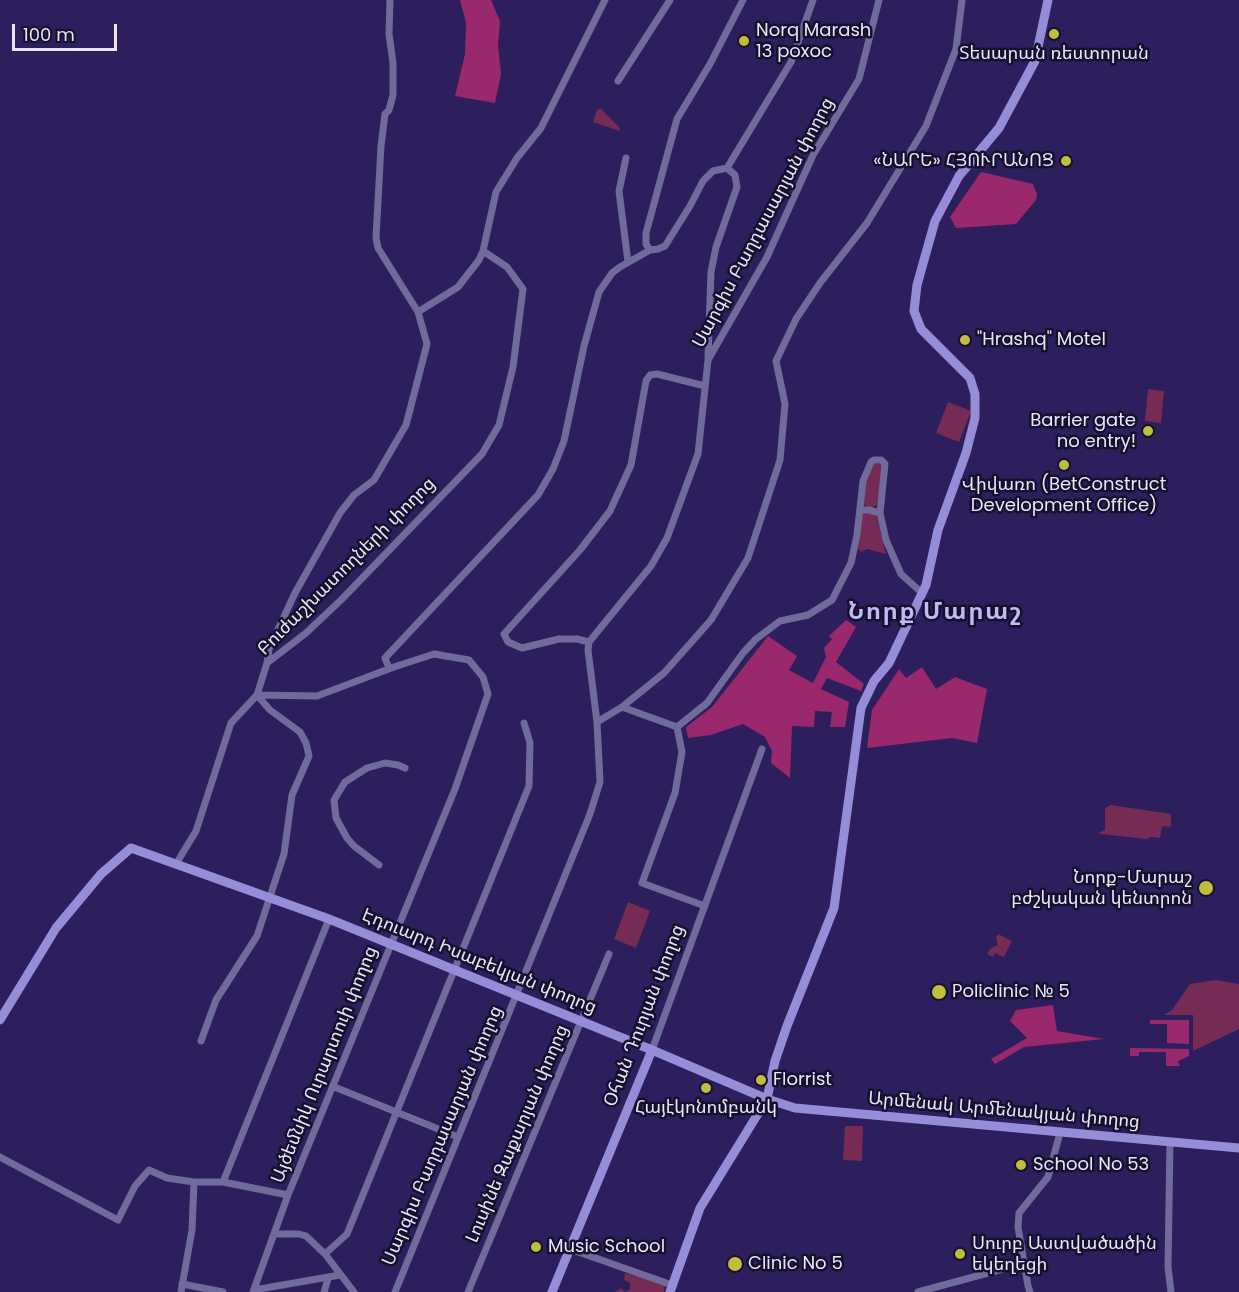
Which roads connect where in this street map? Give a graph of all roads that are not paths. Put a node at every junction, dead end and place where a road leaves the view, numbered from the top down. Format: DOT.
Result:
graph roads {
  1 [pos="390,0"];
  2 [pos="605,0"];
  3 [pos="670,0"];
  4 [pos="743,0"];
  5 [pos="813,0"];
  6 [pos="879,0"];
  7 [pos="962,0"];
  8 [pos="1048,0"];
  9 [pos="618,81"];
  10 [pos="626,158"];
  11 [pos="727,168"];
  12 [pos="650,250"];
  13 [pos="483,251"];
  14 [pos="628,262"];
  15 [pos="418,312"];
  16 [pos="708,360"];
  17 [pos="705,386"];
  18 [pos="860,510"];
  19 [pos="880,513"];
  20 [pos="922,592"];
  21 [pos="590,642"];
  22 [pos="267,663"];
  23 [pos="389,669"];
  24 [pos="256,695"];
  25 [pos="622,706"];
  26 [pos="597,722"];
  27 [pos="524,723"];
  28 [pos="678,727"];
  29 [pos="762,749"];
  30 [pos="405,768"];
  31 [pos="176,864"];
  32 [pos="379,865"];
  33 [pos="268,897"];
  34 [pos="705,906"];
  35 [pos="329,919"];
  36 [pos="391,945"];
  37 [pos="609,954"];
  38 [pos="453,969"];
  39 [pos="518,995"];
  40 [pos="0,1020"];
  41 [pos="581,1021"];
  42 [pos="201,1041"];
  43 [pos="652,1050"];
  44 [pos="332,1086"];
  45 [pos="767,1099"];
  46 [pos="397,1112"];
  47 [pos="1060,1133"];
  48 [pos="458,1137"];
  49 [pos="1170,1142"];
  50 [pos="1239,1148"];
  51 [pos="0,1156"];
  52 [pos="194,1182"];
  53 [pos="223,1182"];
  54 [pos="288,1195"];
  55 [pos="276,1234"];
  56 [pos="570,1249"];
  57 [pos="325,1254"];
  58 [pos="1025,1263"];
  59 [pos="340,1275"];
  60 [pos="328,1279"];
  61 [pos="181,1288"];
  62 [pos="671,1288"];
  63 [pos="254,1291"];
  64 [pos="223,1292"];
  65 [pos="324,1292"];
  66 [pos="354,1292"];
  67 [pos="394,1292"];
  68 [pos="468,1292"];
  69 [pos="552,1292"];
  70 [pos="918,1292"];
  71 [pos="1030,1292"];
  72 [pos="1171,1292"];
  1 -- 15 [label="street"];
  2 -- 13 [label="street"];
  3 -- 9 [label="street"];
  4 -- 12 [label="street"];
  5 -- 11 [label="street"];
  6 -- 16 [label="street, Սարգիս Բաղդասարյան փողոց"];
  7 -- 25 [label="street"];
  8 -- 20 [label="main road"];
  10 -- 14 [label="street"];
  11 -- 12 [label="street"];
  11 -- 16 [label="street"];
  12 -- 14 [label="street"];
  13 -- 15 [label="street"];
  13 -- 22 [label="street, Բուժաշխատողների փողոց"];
  14 -- 23 [label="street"];
  15 -- 22 [label="street"];
  16 -- 17 [label="street, Սարգիս Բաղդասարյան փողոց"];
  17 -- 21 [label="street, Սարգիս Բաղդասարյան փողոց"];
  17 -- 21 [label="street"];
  18 -- 19 [label="street"];
  18 -- 19 [label="street"];
  18 -- 28 [label="street"];
  19 -- 20 [label="street"];
  20 -- 45 [label="main road"];
  21 -- 26 [label="street, Սարգիս Բաղդասարյան փողոց"];
  22 -- 24 [label="street, Բուժաշխատողների փողոց"];
  23 -- 24 [label="street"];
  23 -- 36 [label="street, Այծեմնիկ Ուրարտուի փողոց"];
  24 -- 31 [label="street"];
  24 -- 33 [label="street"];
  25 -- 26 [label="street"];
  25 -- 28 [label="street"];
  26 -- 39 [label="street, Սարգիս Բաղդասարյան փողոց"];
  27 -- 38 [label="street"];
  28 -- 34 [label="street"];
  29 -- 34 [label="street, Օհան Դուրյան փողոց"];
  30 -- 32 [label="street"];
  31 -- 33 [label="main road, Էդուարդ Իսաբեկյան փողոց"];
  31 -- 40 [label="main road, Էդուարդ Իսաբեկյան փողոց"];
  33 -- 35 [label="main road, Էդուարդ Իսաբեկյան փողոց"];
  33 -- 42 [label="street"];
  34 -- 43 [label="street, Օհան Դուրյան փողոց"];
  35 -- 36 [label="main road, Էդուարդ Իսաբեկյան փողոց"];
  35 -- 53 [label="street"];
  36 -- 38 [label="main road, Էդուարդ Իսաբեկյան փողոց"];
  36 -- 44 [label="street, Այծեմնիկ Ուրարտուի փողոց"];
  37 -- 41 [label="street, Լուսինե Զաքարյան փողոց"];
  38 -- 39 [label="main road, Էդուարդ Իսաբեկյան փողոց"];
  38 -- 46 [label="street"];
  39 -- 41 [label="main road, Էդուարդ Իսաբեկյան փողոց"];
  39 -- 48 [label="street, Սարգիս Բաղդասարյան փողոց"];
  41 -- 43 [label="main road, Էդուարդ Իսաբեկյան փողոց"];
  41 -- 68 [label="street, Լուսինե Զաքարյան փողոց"];
  43 -- 45 [label="main road, Էդուարդ Իսաբեկյան փողոց"];
  43 -- 56 [label="main road, Օհան Դուրյան փողոց"];
  44 -- 46 [label="street"];
  44 -- 54 [label="street, Այծեմնիկ Ուրարտուի փողոց"];
  45 -- 47 [label="main road, Արմենակ Արմենակյան փողոց"];
  45 -- 62 [label="main road"];
  46 -- 48 [label="street"];
  46 -- 57 [label="street"];
  47 -- 49 [label="main road, Արմենակ Արմենակյան փողոց"];
  47 -- 58 [label="street"];
  48 -- 67 [label="street, Սարգիս Բաղդասարյան փողոց"];
  49 -- 50 [label="main road, Արմենակ Արմենակյան փողոց"];
  49 -- 72 [label="street"];
  51 -- 52 [label="street"];
  52 -- 53 [label="street"];
  52 -- 61 [label="street"];
  53 -- 54 [label="street"];
  54 -- 55 [label="street, Այծեմնիկ Ուրարտուի փողոց"];
  55 -- 57 [label="street"];
  55 -- 63 [label="street, Այծեմնիկ Ուրարտուի փողոց"];
  56 -- 62 [label="street"];
  56 -- 69 [label="main road, Օհան Դուրյան փողոց"];
  57 -- 59 [label="street"];
  58 -- 70 [label="street"];
  58 -- 71 [label="street"];
  59 -- 60 [label="street"];
  59 -- 66 [label="street"];
  60 -- 63 [label="street"];
  60 -- 65 [label="street"];
  61 -- 64 [label="street"];
}
